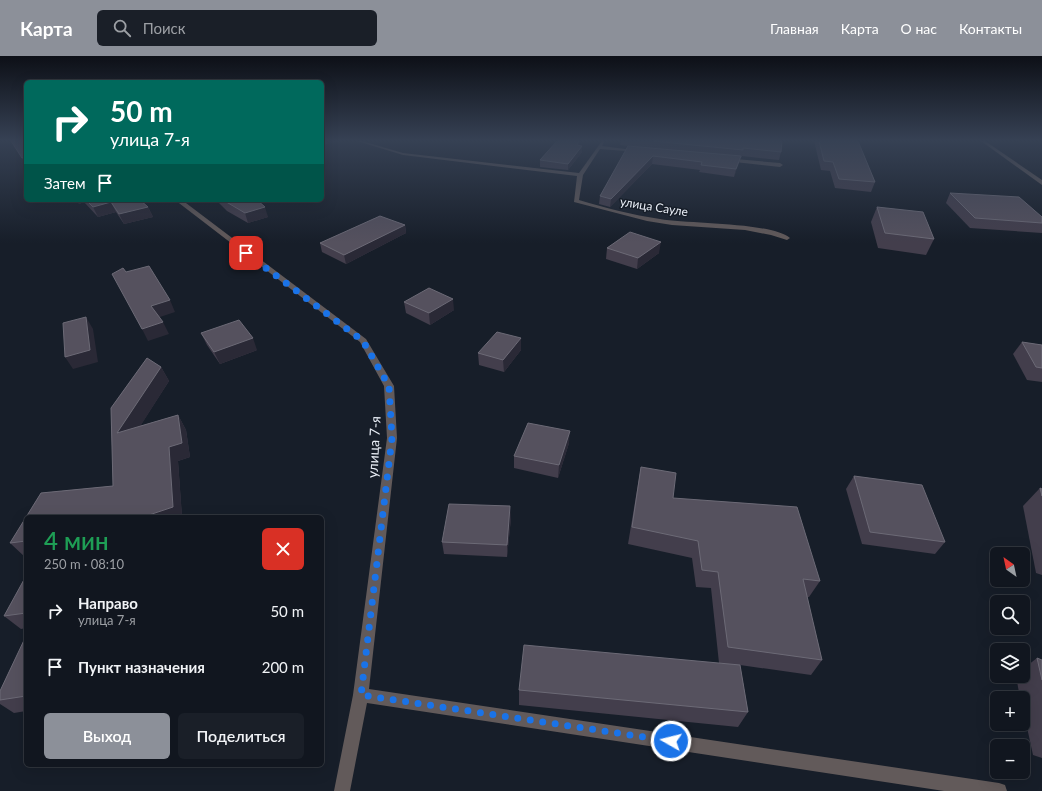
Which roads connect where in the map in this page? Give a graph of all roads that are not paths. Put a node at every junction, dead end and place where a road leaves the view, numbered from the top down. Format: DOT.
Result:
graph roads {
  1 [pos="580,175"];
  2 [pos="1031,175"];
  3 [pos="1042,183"];
  4 [pos="181,202"];
  5 [pos="787,238"];
  6 [pos="361,695"];
  7 [pos="342,791"];
  8 [pos="999,791"];
  1 -- 5 [label="street, улица Сауле"];
  2 -- 3 [label="street"];
  4 -- 6 [label="street, улица 7-я"];
  6 -- 7 [label="street, улица 7-я"];
  6 -- 8 [label="street"];
}
